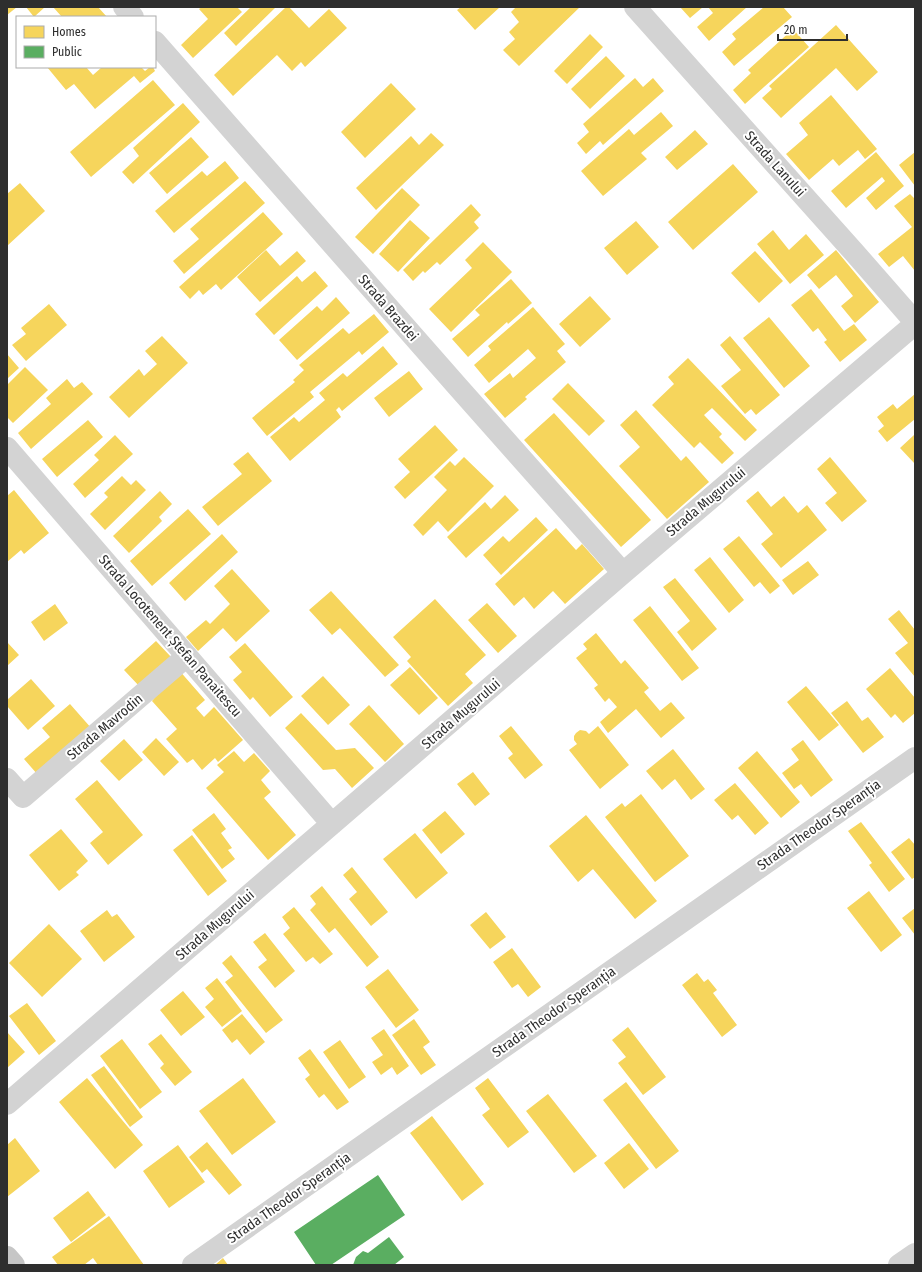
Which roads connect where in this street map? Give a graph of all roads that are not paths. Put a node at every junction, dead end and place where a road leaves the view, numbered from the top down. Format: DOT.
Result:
graph roads {
  1 [pos="124,7"];
  2 [pos="635,7"];
  3 [pos="132,16"];
  4 [pos="156,43"];
  5 [pos="915,323"];
  6 [pos="7,448"];
  7 [pos="623,573"];
  8 [pos="187,656"];
  9 [pos="915,758"];
  10 [pos="7,779"];
  11 [pos="332,824"];
  12 [pos="7,1104"];
  13 [pos="915,1254"];
  14 [pos="7,1256"];
  15 [pos="14,1265"];
  16 [pos="193,1265"];
  17 [pos="899,1265"];
  1 -- 3 [label="street"];
  2 -- 5 [label="street, Strada Lanului"];
  4 -- 7 [label="street, Strada Brazdei"];
  5 -- 7 [label="street, Strada Mugurului"];
  6 -- 8 [label="street, Strada Locotenent Ștefan Panaitescu"];
  7 -- 11 [label="street, Strada Mugurului"];
  8 -- 10 [label="street, Strada Mavrodin"];
  8 -- 11 [label="street, Strada Locotenent Ștefan Panaitescu"];
  9 -- 16 [label="street, Strada Theodor Speranția"];
  11 -- 12 [label="street, Strada Mugurului"];
  13 -- 17 [label="street"];
  14 -- 15 [label="main road"];
}
